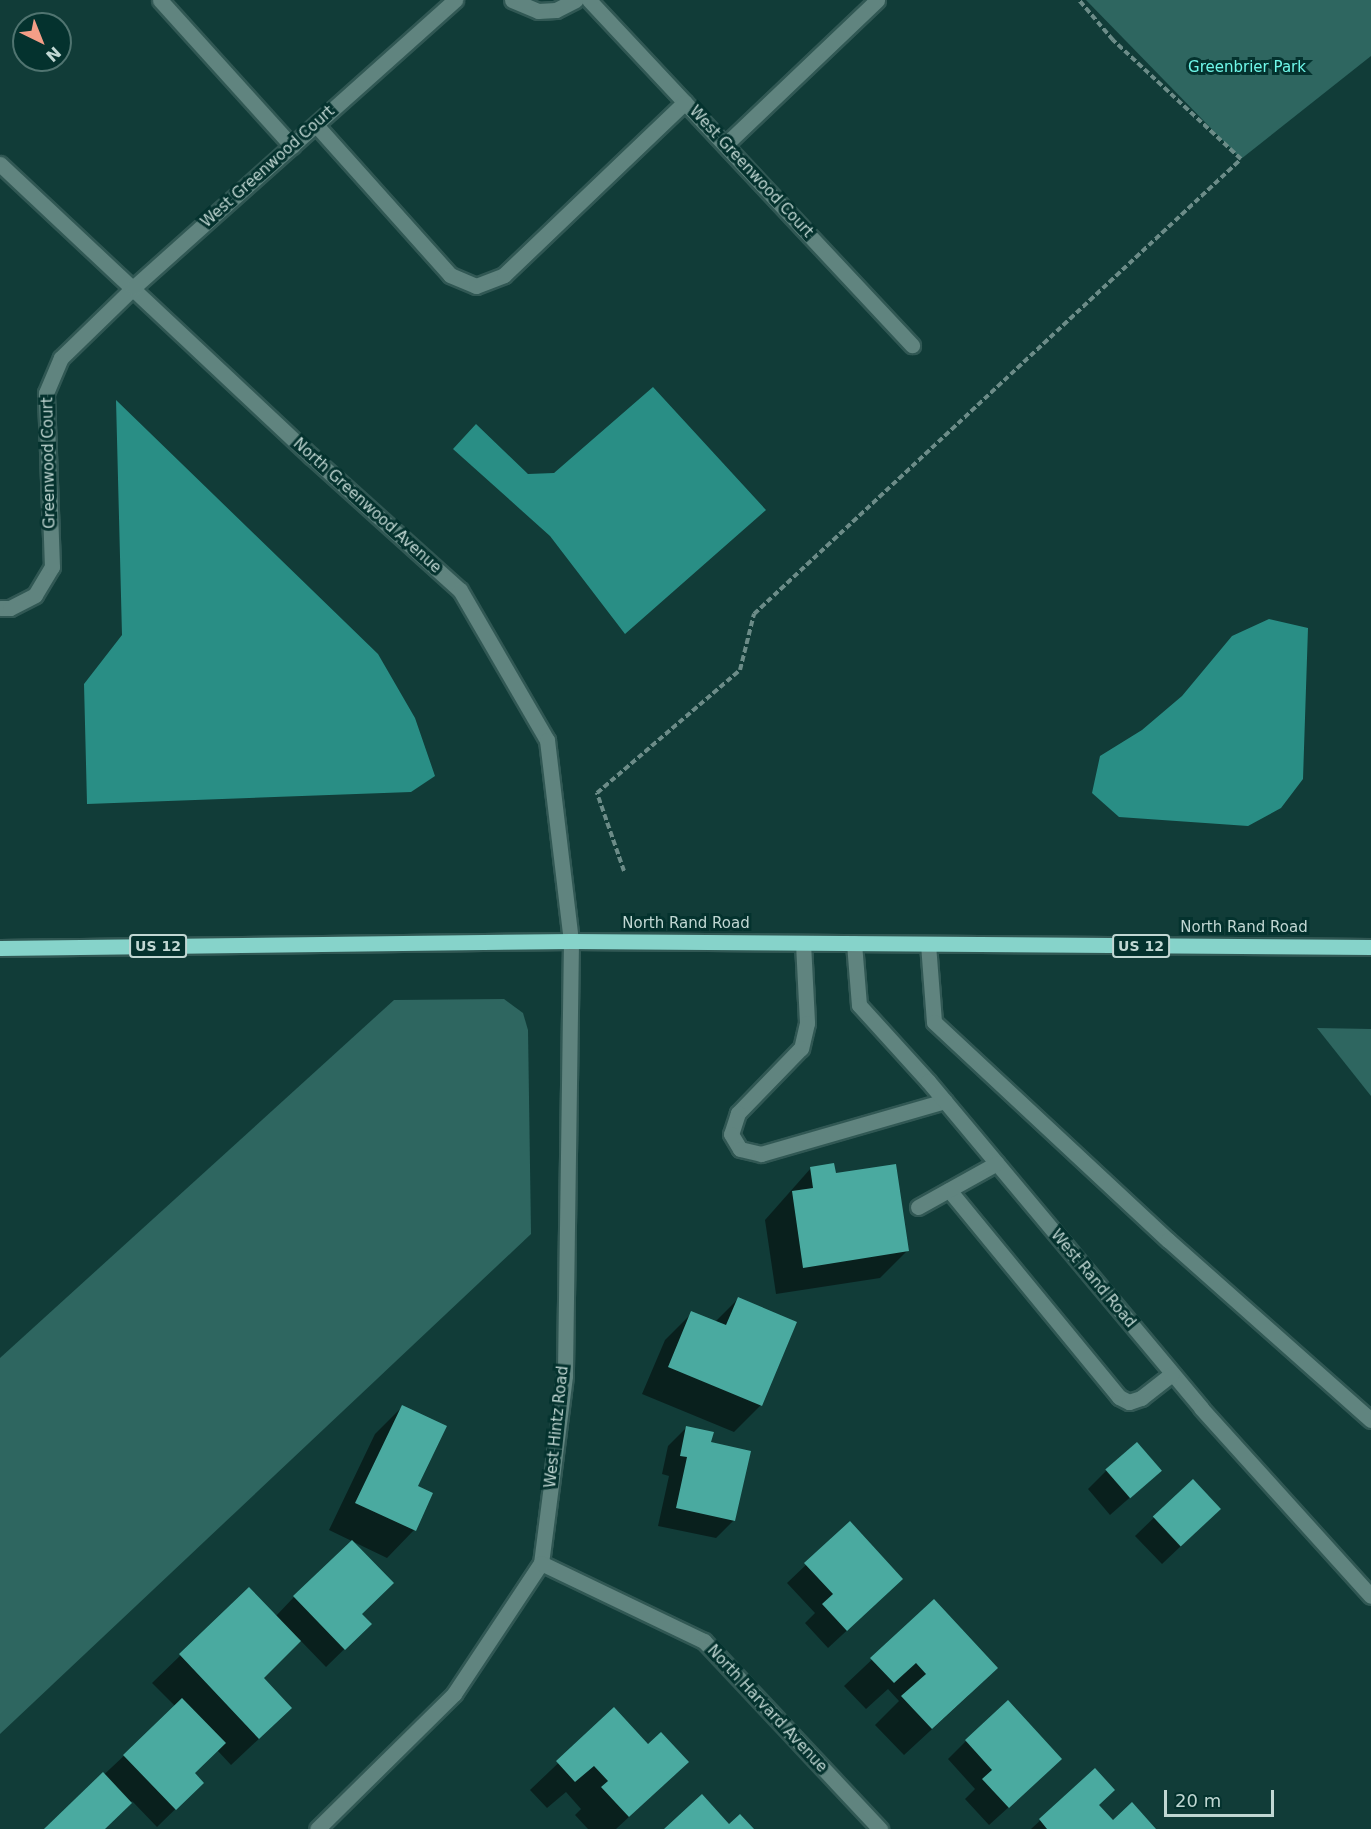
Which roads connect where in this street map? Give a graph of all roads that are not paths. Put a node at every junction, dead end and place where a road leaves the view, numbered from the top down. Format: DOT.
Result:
graph roads {
  1 [pos="160,0"];
  2 [pos="455,0"];
  3 [pos="512,0"];
  4 [pos="576,0"];
  5 [pos="589,0"];
  6 [pos="877,0"];
  7 [pos="685,102"];
  8 [pos="316,125"];
  9 [pos="725,145"];
  10 [pos="292,146"];
  11 [pos="0,164"];
  12 [pos="134,287"];
  13 [pos="912,345"];
  14 [pos="0,608"];
  15 [pos="571,941"];
  16 [pos="802,943"];
  17 [pos="854,943"];
  18 [pos="928,944"];
  19 [pos="1371,947"];
  20 [pos="0,948"];
  21 [pos="945,1101"];
  22 [pos="997,1163"];
  23 [pos="949,1190"];
  24 [pos="918,1207"];
  25 [pos="1172,1374"];
  26 [pos="1371,1420"];
  27 [pos="541,1563"];
  28 [pos="1371,1596"];
  29 [pos="317,1829"];
  30 [pos="880,1829"];
  1 -- 10 [label="street"];
  2 -- 8 [label="street, West Greenwood Court"];
  3 -- 4 [label="street"];
  5 -- 7 [label="street, West Greenwood Court"];
  6 -- 9 [label="street"];
  7 -- 8 [label="street"];
  7 -- 9 [label="street, West Greenwood Court"];
  8 -- 10 [label="street, West Greenwood Court"];
  9 -- 13 [label="street, West Greenwood Court"];
  10 -- 12 [label="street, West Greenwood Court"];
  11 -- 12 [label="street, North Greenwood Avenue"];
  12 -- 14 [label="street, Greenwood Court"];
  12 -- 15 [label="street, North Greenwood Avenue"];
  15 -- 16 [label="main road, North Rand Road / US 12"];
  15 -- 20 [label="main road, North Rand Road / US 12"];
  15 -- 27 [label="street, West Hintz Road"];
  16 -- 17 [label="main road, North Rand Road / US 12"];
  16 -- 21 [label="street"];
  17 -- 18 [label="main road, North Rand Road / US 12"];
  17 -- 21 [label="street, West Rand Road"];
  18 -- 19 [label="main road, North Rand Road / US 12"];
  18 -- 26 [label="street"];
  21 -- 22 [label="street, West Rand Road"];
  22 -- 23 [label="street"];
  22 -- 25 [label="street, West Rand Road"];
  23 -- 24 [label="street"];
  23 -- 25 [label="street"];
  25 -- 28 [label="street, West Rand Road"];
  27 -- 29 [label="street, West Hintz Road"];
  27 -- 30 [label="street, North Harvard Avenue"];
}
